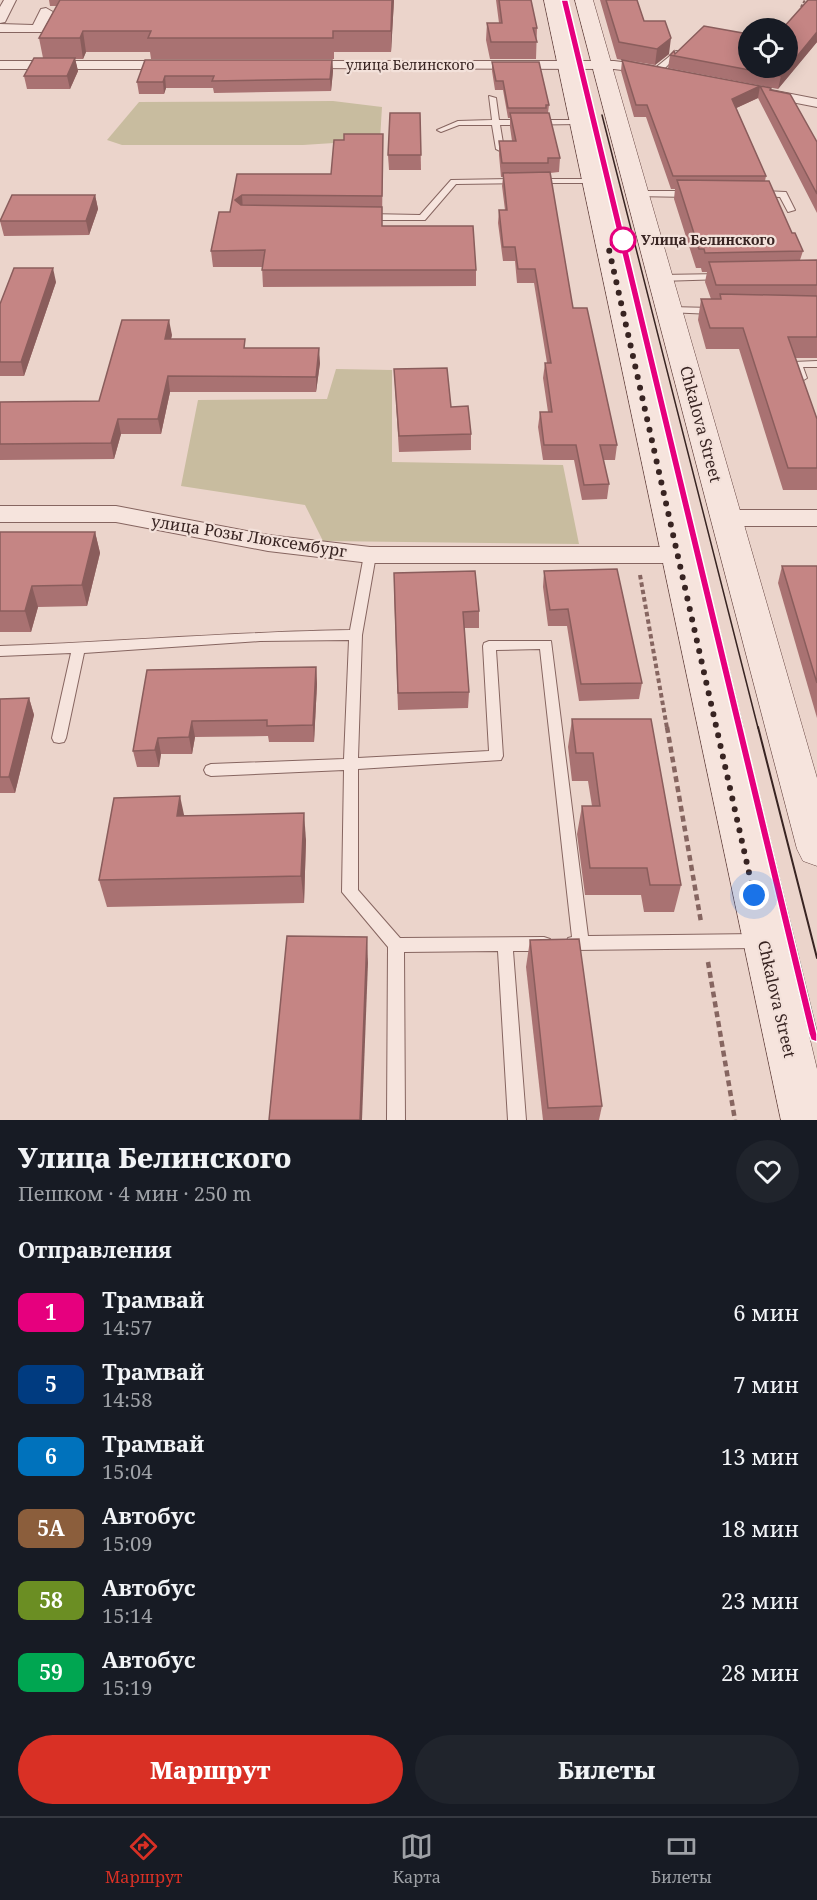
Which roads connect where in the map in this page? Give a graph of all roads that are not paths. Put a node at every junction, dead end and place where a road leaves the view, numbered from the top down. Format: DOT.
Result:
graph roads {
  1 [pos="10,0"];
  2 [pos="553,0"];
  3 [pos="584,0"];
  4 [pos="46,12"];
  5 [pos="0,19"];
  6 [pos="0,28"];
  7 [pos="37,28"];
  8 [pos="678,52"];
  9 [pos="0,65"];
  10 [pos="17,65"];
  11 [pos="196,65"];
  12 [pos="291,65"];
  13 [pos="567,65"];
  14 [pos="602,65"];
  15 [pos="657,71"];
  16 [pos="680,75"];
  17 [pos="749,89"];
  18 [pos="492,98"];
  19 [pos="817,103"];
  20 [pos="496,122"];
  21 [pos="580,122"];
  22 [pos="441,130"];
  23 [pos="500,149"];
  24 [pos="593,181"];
  25 [pos="637,194"];
  26 [pos="700,194"];
  27 [pos="747,194"];
  28 [pos="791,210"];
  29 [pos="362,217"];
  30 [pos="735,276"];
  31 [pos="660,278"];
  32 [pos="669,310"];
  33 [pos="722,310"];
  34 [pos="817,364"];
  35 [pos="807,393"];
  36 [pos="0,514"];
  37 [pos="726,518"];
  38 [pos="817,518"];
  39 [pos="370,555"];
  40 [pos="678,555"];
  41 [pos="356,635"];
  42 [pos="78,649"];
  43 [pos="0,651"];
  44 [pos="59,738"];
  45 [pos="351,764"];
  46 [pos="211,770"];
  47 [pos="817,849"];
  48 [pos="764,941"];
  49 [pos="581,943"];
  50 [pos="505,944"];
  51 [pos="396,945"];
  52 [pos="396,1120"];
  53 [pos="517,1120"];
  54 [pos="805,1120"];
  1 -- 5 [label="street"];
  2 -- 13 [label="main road, Chkalova Street"];
  3 -- 14 [label="main road, Chkalova Street"];
  4 -- 7 [label="street"];
  6 -- 7 [label="street"];
  7 -- 10 [label="street"];
  8 -- 15 [label="lane"];
  9 -- 10 [label="street"];
  10 -- 11 [label="street"];
  12 -- 13 [label="street, улица Белинского"];
  13 -- 14 [label="street, улица Белинского"];
  13 -- 21 [label="main road, Chkalova Street"];
  14 -- 15 [label="street, улица Белинского"];
  14 -- 25 [label="main road, Chkalova Street"];
  15 -- 16 [label="street, улица Белинского"];
  17 -- 19 [label="street"];
  18 -- 20 [label="lane"];
  20 -- 21 [label="lane"];
  20 -- 22 [label="lane"];
  20 -- 23 [label="lane"];
  21 -- 24 [label="main road, Chkalova Street"];
  24 -- 29 [label="lane"];
  24 -- 40 [label="main road, Chkalova Street"];
  25 -- 26 [label="lane"];
  25 -- 31 [label="main road, Chkalova Street"];
  27 -- 28 [label="lane"];
  30 -- 31 [label="lane"];
  31 -- 32 [label="main road, Chkalova Street"];
  32 -- 33 [label="lane"];
  32 -- 37 [label="main road, Chkalova Street"];
  34 -- 35 [label="lane"];
  36 -- 39 [label="street, улица Розы Люксембург"];
  37 -- 38 [label="street"];
  37 -- 47 [label="main road, Chkalova Street"];
  39 -- 40 [label="street, улица Розы Люксембург"];
  39 -- 41 [label="lane"];
  40 -- 48 [label="main road, Chkalova Street"];
  41 -- 42 [label="lane"];
  41 -- 45 [label="lane"];
  42 -- 43 [label="lane"];
  42 -- 44 [label="lane"];
  45 -- 46 [label="lane"];
  45 -- 49 [label="lane"];
  45 -- 51 [label="lane"];
  48 -- 49 [label="lane"];
  48 -- 54 [label="main road, Chkalova Street"];
  49 -- 50 [label="lane"];
  50 -- 51 [label="lane"];
  50 -- 53 [label="lane"];
  51 -- 52 [label="lane"];
}
